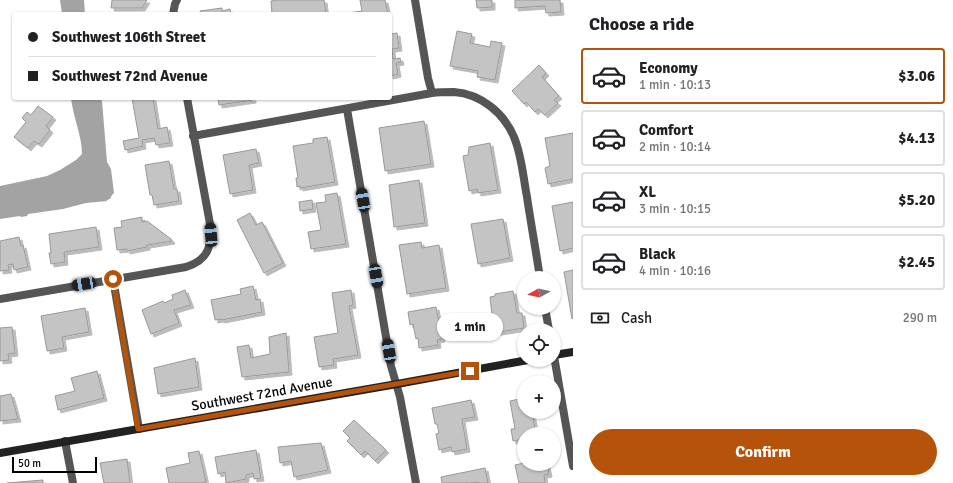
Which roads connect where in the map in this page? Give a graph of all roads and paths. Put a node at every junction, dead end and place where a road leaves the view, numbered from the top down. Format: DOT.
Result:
graph roads {
  1 [pos="177,0"];
  2 [pos="415,0"];
  3 [pos="173,12"];
  4 [pos="432,93"];
  5 [pos="187,100"];
  6 [pos="347,109"];
  7 [pos="193,136"];
  8 [pos="539,271"];
  9 [pos="113,279"];
  10 [pos="0,299"];
  11 [pos="573,352"];
  12 [pos="561,355"];
  13 [pos="517,362"];
  14 [pos="556,367"];
  15 [pos="397,384"];
  16 [pos="138,429"];
  17 [pos="66,441"];
  18 [pos="0,453"];
  19 [pos="573,466"];
  20 [pos="73,483"];
  21 [pos="416,483"];
  1 -- 3 [label="street"];
  2 -- 4 [label="street"];
  4 -- 6 [label="street"];
  4 -- 8 [label="street"];
  5 -- 7 [label="street"];
  6 -- 7 [label="street"];
  6 -- 15 [label="street"];
  7 -- 9 [label="street"];
  9 -- 10 [label="street"];
  9 -- 16 [label="street"];
  11 -- 12 [label="street"];
  13 -- 15 [label="street, Southwest 72nd Avenue"];
  14 -- 19 [label="street"];
  15 -- 16 [label="street, Southwest 72nd Avenue"];
  15 -- 21 [label="street"];
  16 -- 17 [label="street, Southwest 72nd Avenue"];
  17 -- 18 [label="street, Southwest 72nd Avenue"];
  17 -- 20 [label="street"];
}
